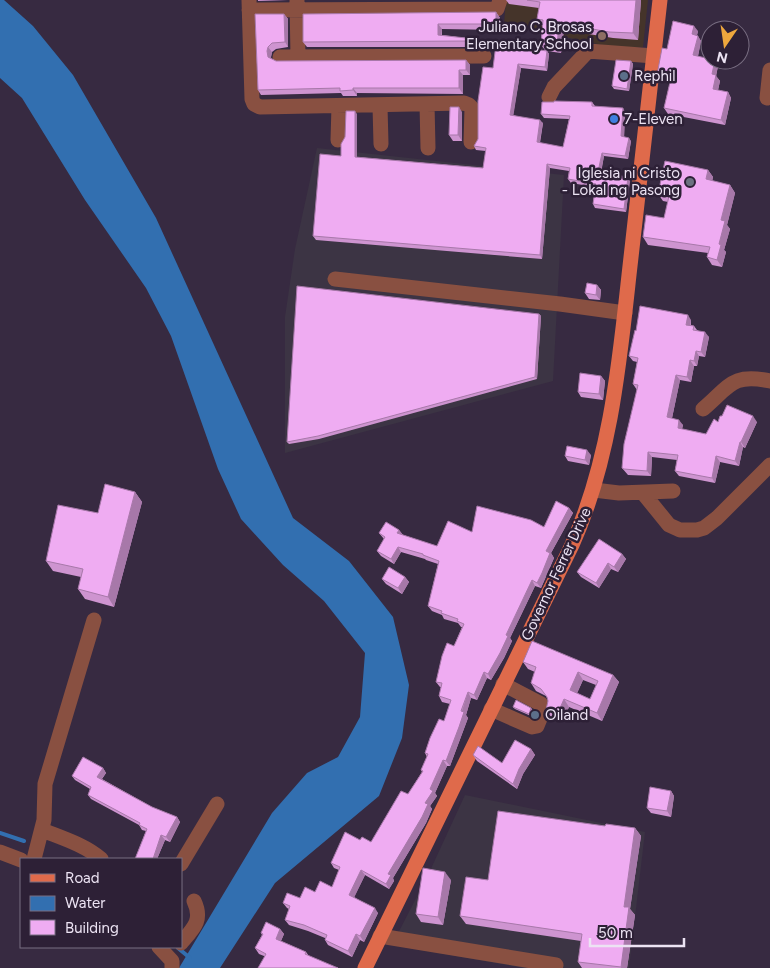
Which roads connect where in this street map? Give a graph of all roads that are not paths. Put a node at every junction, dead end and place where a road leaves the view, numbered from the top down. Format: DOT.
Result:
graph roads {
  1 [pos="500,0"];
  2 [pos="660,0"];
  3 [pos="249,5"];
  4 [pos="297,5"];
  5 [pos="484,56"];
  6 [pos="654,56"];
  7 [pos="280,57"];
  8 [pos="298,57"];
  9 [pos="770,70"];
  10 [pos="549,97"];
  11 [pos="766,98"];
  12 [pos="427,104"];
  13 [pos="339,106"];
  14 [pos="380,106"];
  15 [pos="338,140"];
  16 [pos="471,142"];
  17 [pos="381,144"];
  18 [pos="428,148"];
  19 [pos="335,279"];
  20 [pos="625,313"];
  21 [pos="770,380"];
  22 [pos="703,409"];
  23 [pos="770,465"];
  24 [pos="594,490"];
  25 [pos="673,491"];
  26 [pos="643,493"];
  27 [pos="94,620"];
  28 [pos="503,684"];
  29 [pos="491,709"];
  30 [pos="217,804"];
  31 [pos="42,830"];
  32 [pos="0,852"];
  33 [pos="34,858"];
  34 [pos="100,858"];
  35 [pos="20,860"];
  36 [pos="182,862"];
  37 [pos="194,900"];
  38 [pos="380,936"];
  39 [pos="182,942"];
  40 [pos="556,965"];
  41 [pos="365,968"];
  1 -- 4 [label="street"];
  2 -- 6 [label="main road, Governor Ferrer Drive"];
  3 -- 4 [label="street"];
  3 -- 13 [label="street"];
  4 -- 8 [label="street"];
  5 -- 8 [label="street"];
  6 -- 10 [label="street"];
  6 -- 20 [label="main road, Governor Ferrer Drive"];
  7 -- 8 [label="street"];
  9 -- 11 [label="street"];
  12 -- 14 [label="street"];
  12 -- 16 [label="street"];
  12 -- 18 [label="street"];
  13 -- 14 [label="street"];
  13 -- 15 [label="street"];
  14 -- 17 [label="street"];
  19 -- 20 [label="street"];
  20 -- 24 [label="main road, Governor Ferrer Drive"];
  21 -- 22 [label="street"];
  23 -- 26 [label="street"];
  24 -- 26 [label="street"];
  24 -- 28 [label="main road, Governor Ferrer Drive"];
  25 -- 26 [label="street"];
  27 -- 31 [label="street"];
  28 -- 29 [label="main road, Governor Ferrer Drive"];
  28 -- 29 [label="street"];
  29 -- 38 [label="main road, Governor Ferrer Drive"];
  30 -- 36 [label="street"];
  31 -- 33 [label="street"];
  31 -- 34 [label="street"];
  32 -- 35 [label="street"];
  37 -- 39 [label="street"];
  38 -- 40 [label="street"];
  38 -- 41 [label="main road, Governor Ferrer Drive"];
}
